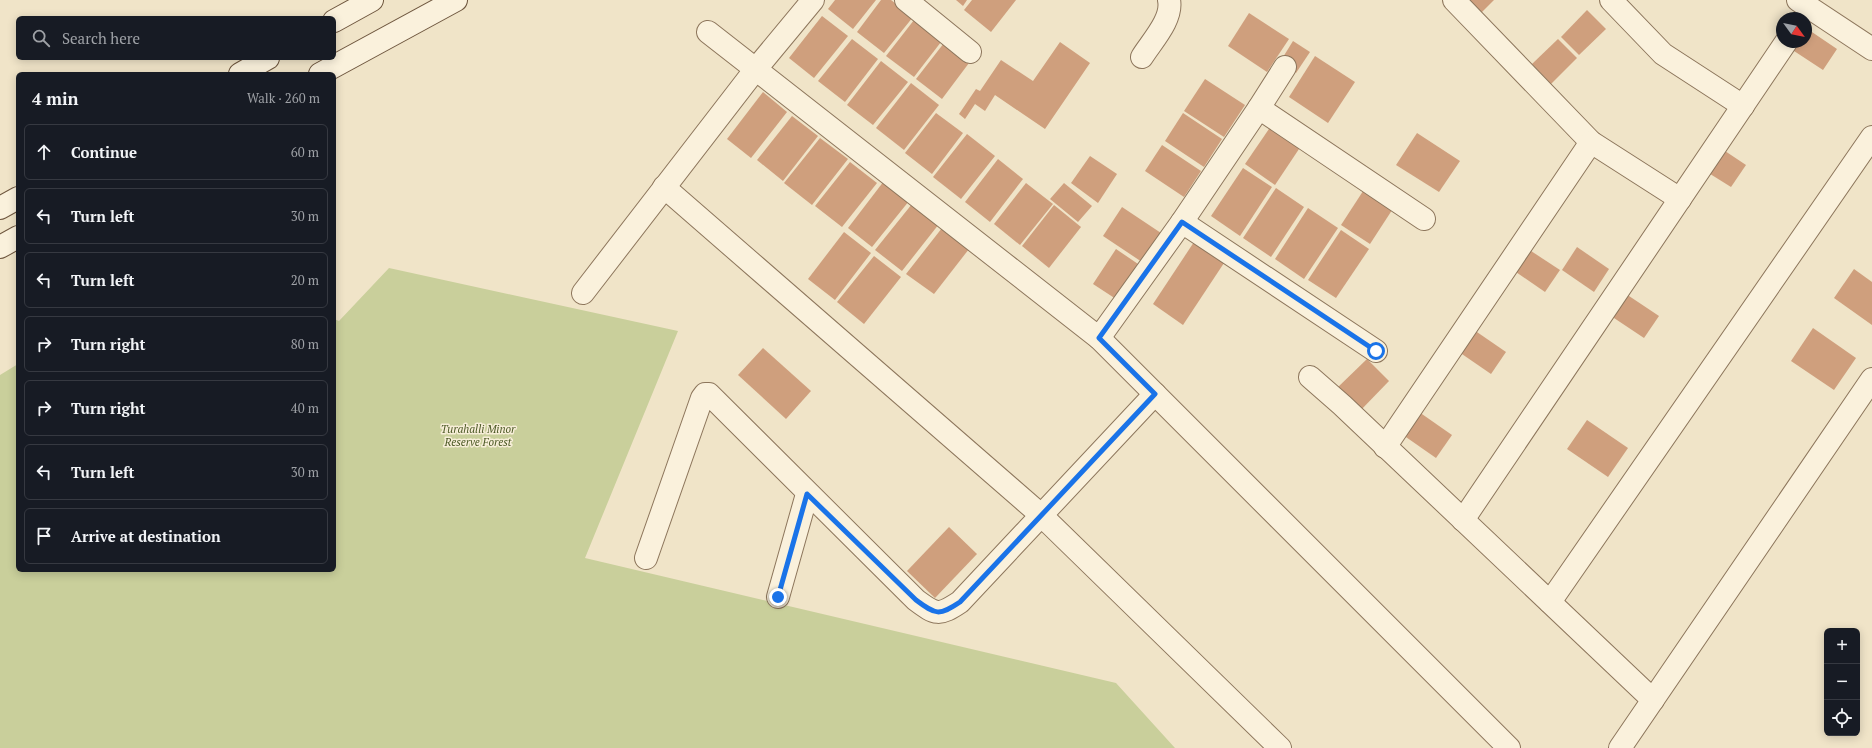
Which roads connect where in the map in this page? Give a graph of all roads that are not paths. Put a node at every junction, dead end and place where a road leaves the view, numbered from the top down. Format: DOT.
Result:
graph roads {
  1 [pos="372,0"];
  2 [pos="456,0"];
  3 [pos="813,0"];
  4 [pos="906,0"];
  5 [pos="1169,0"];
  6 [pos="1454,0"];
  7 [pos="1611,0"];
  8 [pos="1803,9"];
  9 [pos="336,20"];
  10 [pos="708,32"];
  11 [pos="1782,48"];
  12 [pos="1872,49"];
  13 [pos="970,52"];
  14 [pos="1142,57"];
  15 [pos="264,60"];
  16 [pos="1285,67"];
  17 [pos="755,70"];
  18 [pos="244,72"];
  19 [pos="324,72"];
  20 [pos="1743,106"];
  21 [pos="1259,108"];
  22 [pos="1872,138"];
  23 [pos="1591,142"];
  24 [pos="664,187"];
  25 [pos="16,199"];
  26 [pos="1680,199"];
  27 [pos="0,208"];
  28 [pos="1424,220"];
  29 [pos="1182,222"];
  30 [pos="16,238"];
  31 [pos="0,247"];
  32 [pos="583,293"];
  33 [pos="1099,338"];
  34 [pos="1376,351"];
  35 [pos="1310,377"];
  36 [pos="1872,379"];
  37 [pos="1155,394"];
  38 [pos="1385,447"];
  39 [pos="807,494"];
  40 [pos="1041,515"];
  41 [pos="1463,520"];
  42 [pos="646,558"];
  43 [pos="778,597"];
  44 [pos="1550,602"];
  45 [pos="1653,700"];
  46 [pos="1280,748"];
  47 [pos="1509,748"];
  48 [pos="1620,748"];
  1 -- 9 [label="street"];
  2 -- 19 [label="street"];
  3 -- 17 [label="street"];
  4 -- 13 [label="street"];
  5 -- 14 [label="street"];
  6 -- 23 [label="street"];
  7 -- 20 [label="street"];
  8 -- 12 [label="street"];
  10 -- 17 [label="street"];
  11 -- 20 [label="street"];
  15 -- 18 [label="street"];
  16 -- 21 [label="street"];
  17 -- 24 [label="street"];
  17 -- 33 [label="street"];
  20 -- 26 [label="street"];
  21 -- 28 [label="street"];
  21 -- 29 [label="street"];
  22 -- 44 [label="street"];
  23 -- 26 [label="street"];
  23 -- 38 [label="street"];
  24 -- 32 [label="street"];
  24 -- 40 [label="street"];
  25 -- 27 [label="street"];
  26 -- 41 [label="street"];
  29 -- 33 [label="street"];
  29 -- 34 [label="street"];
  30 -- 31 [label="street"];
  33 -- 37 [label="street"];
  35 -- 38 [label="street"];
  36 -- 45 [label="street"];
  37 -- 40 [label="street"];
  37 -- 47 [label="street"];
  38 -- 41 [label="street"];
  39 -- 40 [label="street"];
  39 -- 42 [label="street"];
  39 -- 43 [label="street"];
  40 -- 46 [label="street"];
  41 -- 44 [label="street"];
  44 -- 45 [label="street"];
  45 -- 48 [label="street"];
}
